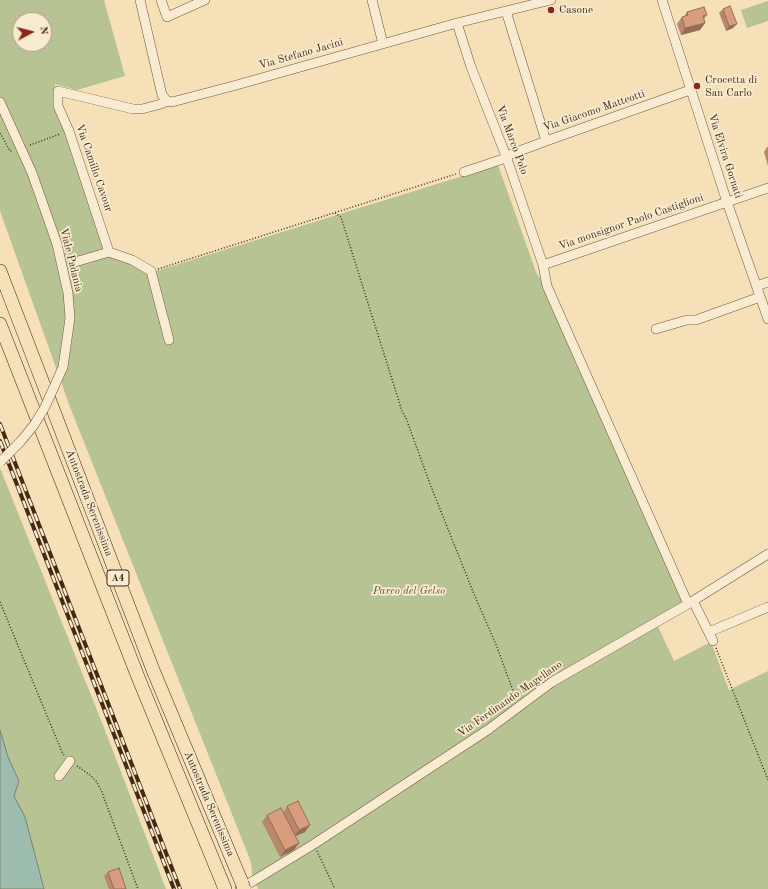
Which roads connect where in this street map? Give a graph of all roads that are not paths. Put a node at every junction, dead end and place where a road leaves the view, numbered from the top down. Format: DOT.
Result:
graph roads {
  1 [pos="140,0"];
  2 [pos="161,0"];
  3 [pos="205,0"];
  4 [pos="372,0"];
  5 [pos="551,0"];
  6 [pos="662,0"];
  7 [pos="506,11"];
  8 [pos="457,23"];
  9 [pos="383,44"];
  10 [pos="690,90"];
  11 [pos="58,92"];
  12 [pos="166,101"];
  13 [pos="0,102"];
  14 [pos="546,140"];
  15 [pos="506,157"];
  16 [pos="464,172"];
  17 [pos="768,188"];
  18 [pos="727,202"];
  19 [pos="109,252"];
  20 [pos="75,262"];
  21 [pos="544,266"];
  22 [pos="0,271"];
  23 [pos="768,282"];
  24 [pos="757,286"];
  25 [pos="760,297"];
  26 [pos="768,319"];
  27 [pos="0,324"];
  28 [pos="656,329"];
  29 [pos="169,340"];
  30 [pos="0,462"];
  31 [pos="768,554"];
  32 [pos="691,603"];
  33 [pos="768,607"];
  34 [pos="709,632"];
  35 [pos="713,641"];
  36 [pos="70,762"];
  37 [pos="59,776"];
  38 [pos="242,887"];
  39 [pos="226,889"];
  1 -- 12 [label="street"];
  2 -- 3 [label="street"];
  4 -- 9 [label="street"];
  5 -- 7 [label="street, Via Stefano Jacini"];
  6 -- 10 [label="street, Via Elvira Gornati"];
  7 -- 8 [label="street, Via Stefano Jacini"];
  7 -- 14 [label="street"];
  8 -- 9 [label="street, Via Stefano Jacini"];
  8 -- 15 [label="street, Via Marco Polo"];
  9 -- 12 [label="street, Via Stefano Jacini"];
  10 -- 14 [label="street, Via Giacomo Matteotti"];
  10 -- 18 [label="street, Via Elvira Gornati"];
  11 -- 12 [label="street, Via Stefano Jacini"];
  11 -- 19 [label="street, Via Camillo Cavour"];
  13 -- 30 [label="street, Viale Padania, bridge"];
  14 -- 15 [label="street, Via Giacomo Matteotti"];
  15 -- 16 [label="street, Via Giacomo Matteotti"];
  15 -- 21 [label="street, Via Marco Polo"];
  17 -- 18 [label="street, Via monsignor Paolo Castiglioni"];
  18 -- 21 [label="street, Via monsignor Paolo Castiglioni"];
  18 -- 24 [label="street, Via Elvira Gornati"];
  19 -- 20 [label="street"];
  19 -- 29 [label="street"];
  21 -- 32 [label="street, Via Marco Polo"];
  22 -- 38 [label="highway, Autostrada Serenissima / A4"];
  23 -- 24 [label="street"];
  24 -- 25 [label="street, Via Elvira Gornati"];
  25 -- 26 [label="street, Via Elvira Gornati"];
  25 -- 28 [label="street"];
  27 -- 39 [label="highway, Autostrada Serenissima / A4"];
  31 -- 32 [label="street, Via Ferdinando Magellano"];
  32 -- 34 [label="street, Via Marco Polo"];
  32 -- 38 [label="street, Via Ferdinando Magellano"];
  33 -- 34 [label="street"];
  34 -- 35 [label="street, Via Marco Polo"];
  36 -- 37 [label="street"];
}
